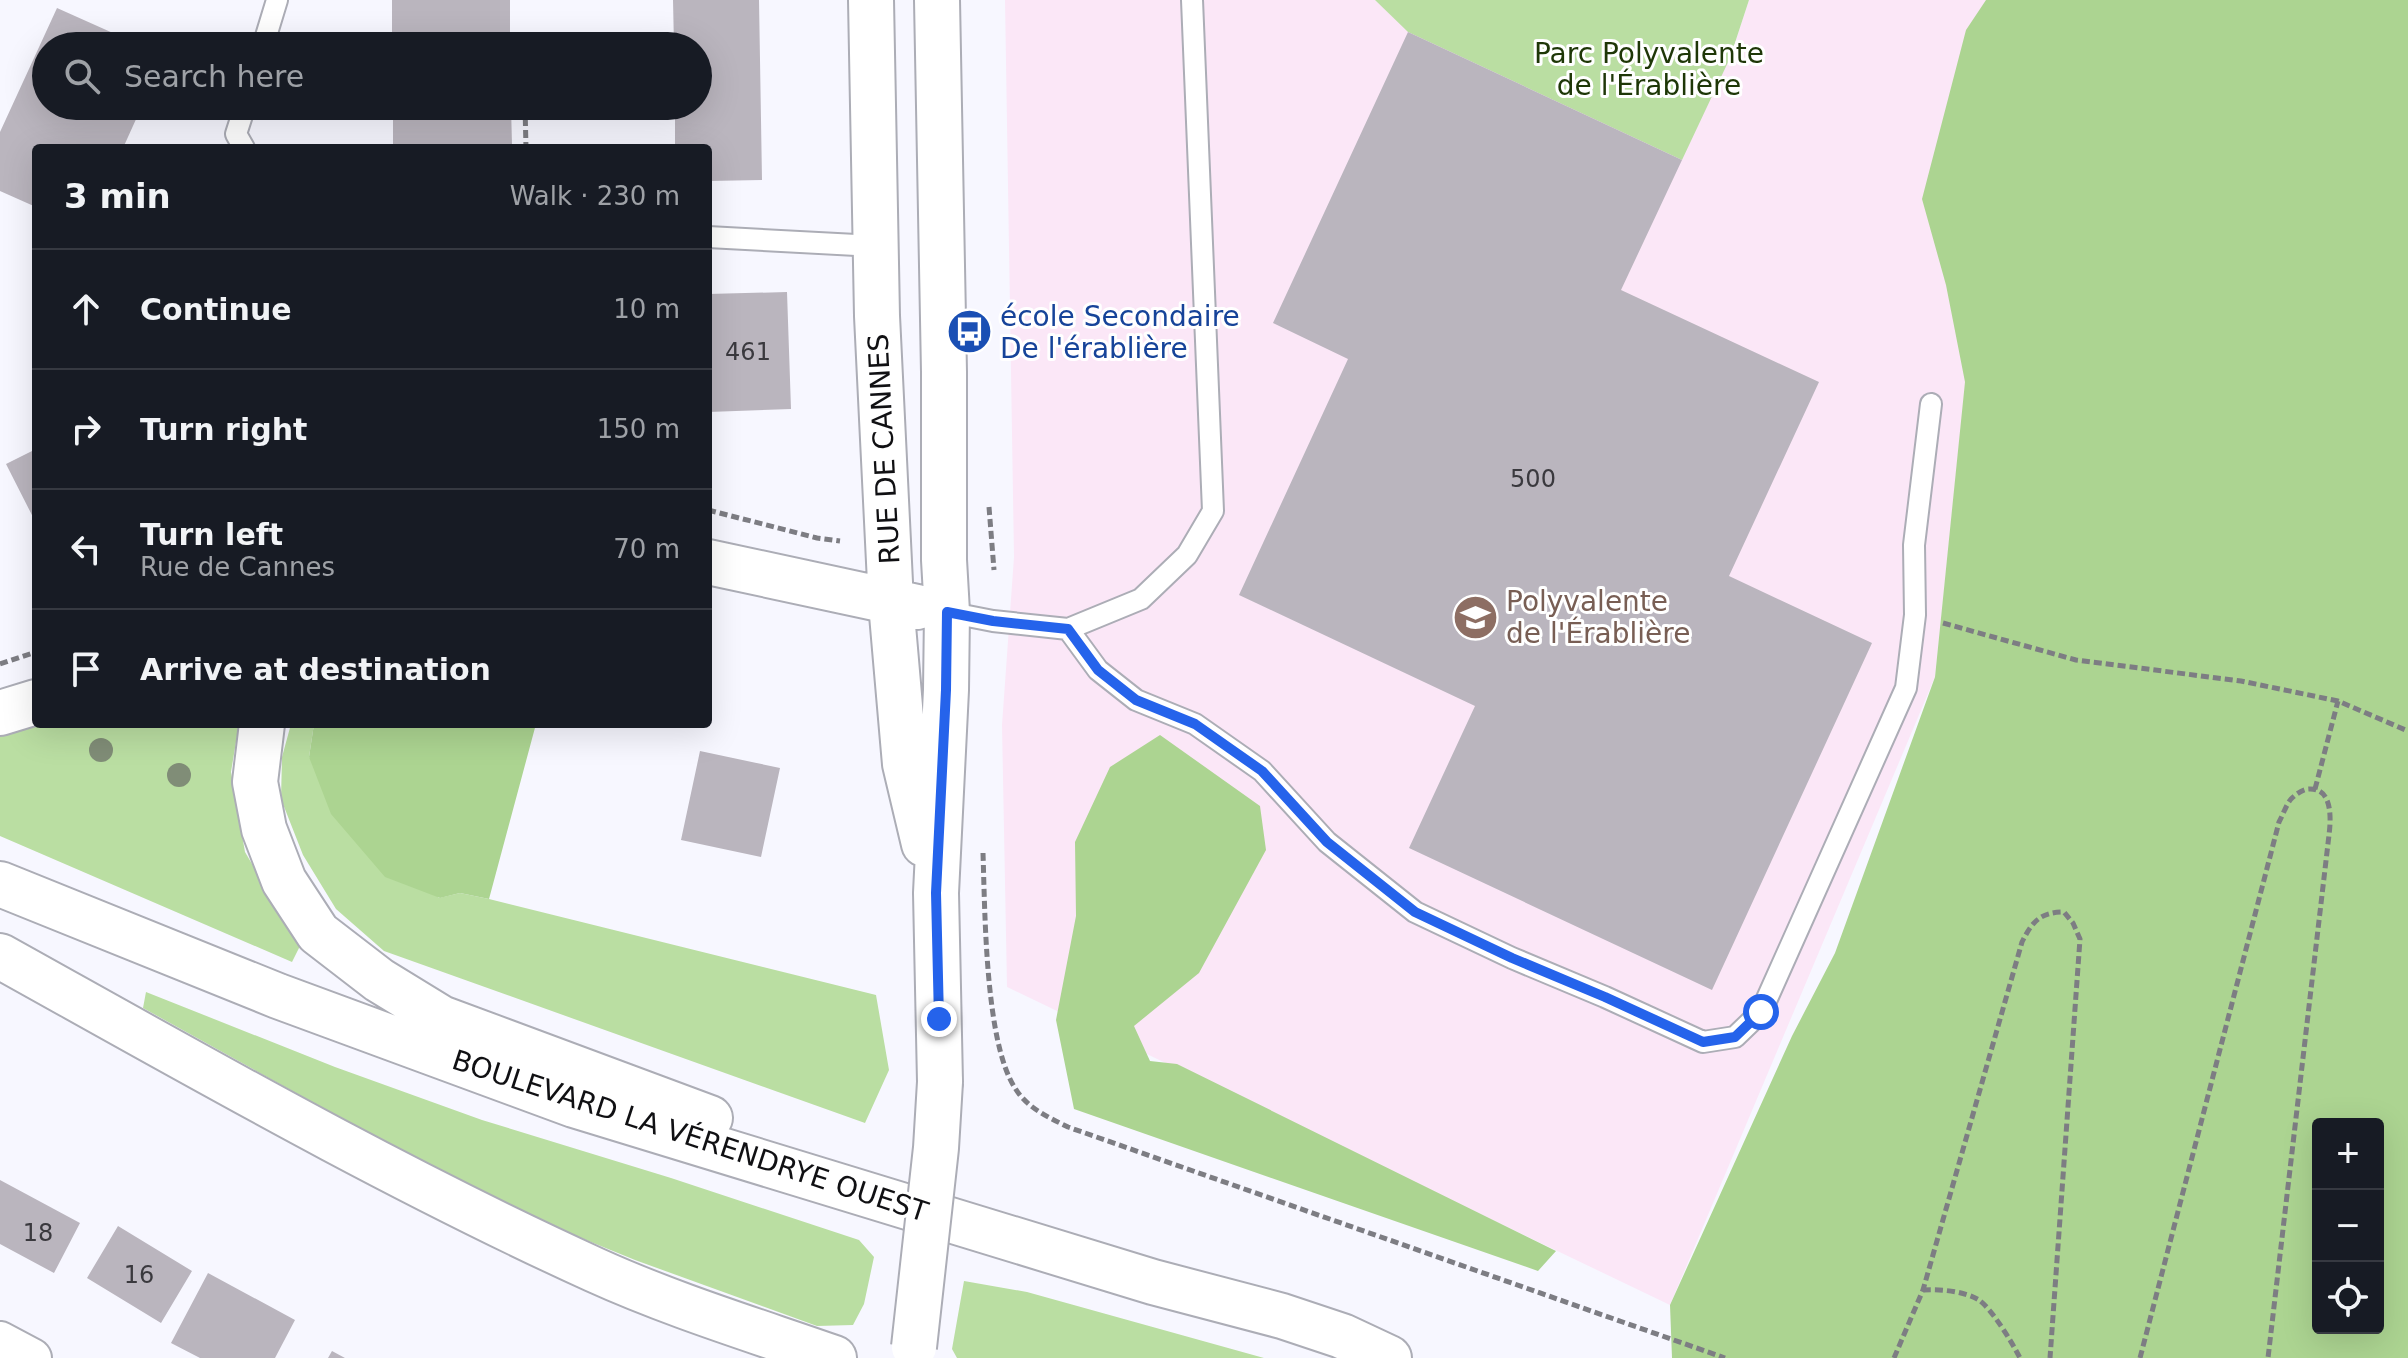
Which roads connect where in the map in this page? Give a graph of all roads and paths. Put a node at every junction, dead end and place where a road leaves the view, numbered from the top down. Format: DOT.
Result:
graph roads {
  1 [pos="277,0"];
  2 [pos="871,0"];
  3 [pos="937,0"];
  4 [pos="1192,0"];
  5 [pos="267,32"];
  6 [pos="240,120"];
  7 [pos="525,120"];
  8 [pos="242,144"];
  9 [pos="526,144"];
  10 [pos="712,237"];
  11 [pos="875,246"];
  12 [pos="1931,404"];
  13 [pos="712,511"];
  14 [pos="840,541"];
  15 [pos="712,563"];
  16 [pos="891,603"];
  17 [pos="947,612"];
  18 [pos="1915,615"];
  19 [pos="1068,629"];
  20 [pos="32,653"];
  21 [pos="0,664"];
  22 [pos="2338,701"];
  23 [pos="32,703"];
  24 [pos="0,713"];
  25 [pos="262,728"];
  26 [pos="2408,731"];
  27 [pos="2315,789"];
  28 [pos="983,850"];
  29 [pos="0,884"];
  30 [pos="936,893"];
  31 [pos="0,956"];
  32 [pos="1021,1241"];
  33 [pos="1923,1290"];
  34 [pos="0,1341"];
  35 [pos="913,1353"];
  36 [pos="32,1358"];
  37 [pos="834,1358"];
  38 [pos="1389,1358"];
  39 [pos="1725,1358"];
  40 [pos="1894,1358"];
  41 [pos="2020,1358"];
  42 [pos="2050,1358"];
  43 [pos="2140,1358"];
  44 [pos="2268,1358"];
  1 -- 5 [label="lane"];
  2 -- 11 [label="main road, RUE DE CANNES"];
  3 -- 17 [label="main road, RUE DE CANNES"];
  4 -- 19 [label="lane"];
  6 -- 8 [label="lane"];
  7 -- 9 [label="path"];
  10 -- 11 [label="lane"];
  11 -- 16 [label="main road, RUE DE CANNES"];
  12 -- 18 [label="lane"];
  13 -- 14 [label="path"];
  15 -- 16 [label="main road"];
  16 -- 17 [label="main road"];
  16 -- 30 [label="main road, RUE DE CANNES"];
  17 -- 19 [label="lane"];
  17 -- 30 [label="main road, RUE DE CANNES"];
  18 -- 19 [label="lane"];
  18 -- 22 [label="path"];
  20 -- 21 [label="path"];
  22 -- 26 [label="path"];
  22 -- 27 [label="path"];
  23 -- 24 [label="main road"];
  25 -- 32 [label="main road"];
  27 -- 43 [label="path"];
  27 -- 44 [label="path"];
  28 -- 39 [label="path"];
  29 -- 32 [label="main road, BOULEVARD LA VÉRENDRYE OUEST"];
  30 -- 35 [label="main road, RUE DE CANNES, bridge"];
  31 -- 37 [label="main road"];
  32 -- 38 [label="main road, BOULEVARD LA VÉRENDRYE OUEST"];
  33 -- 40 [label="path"];
  33 -- 41 [label="path"];
  33 -- 42 [label="path"];
  34 -- 36 [label="street"];
}
